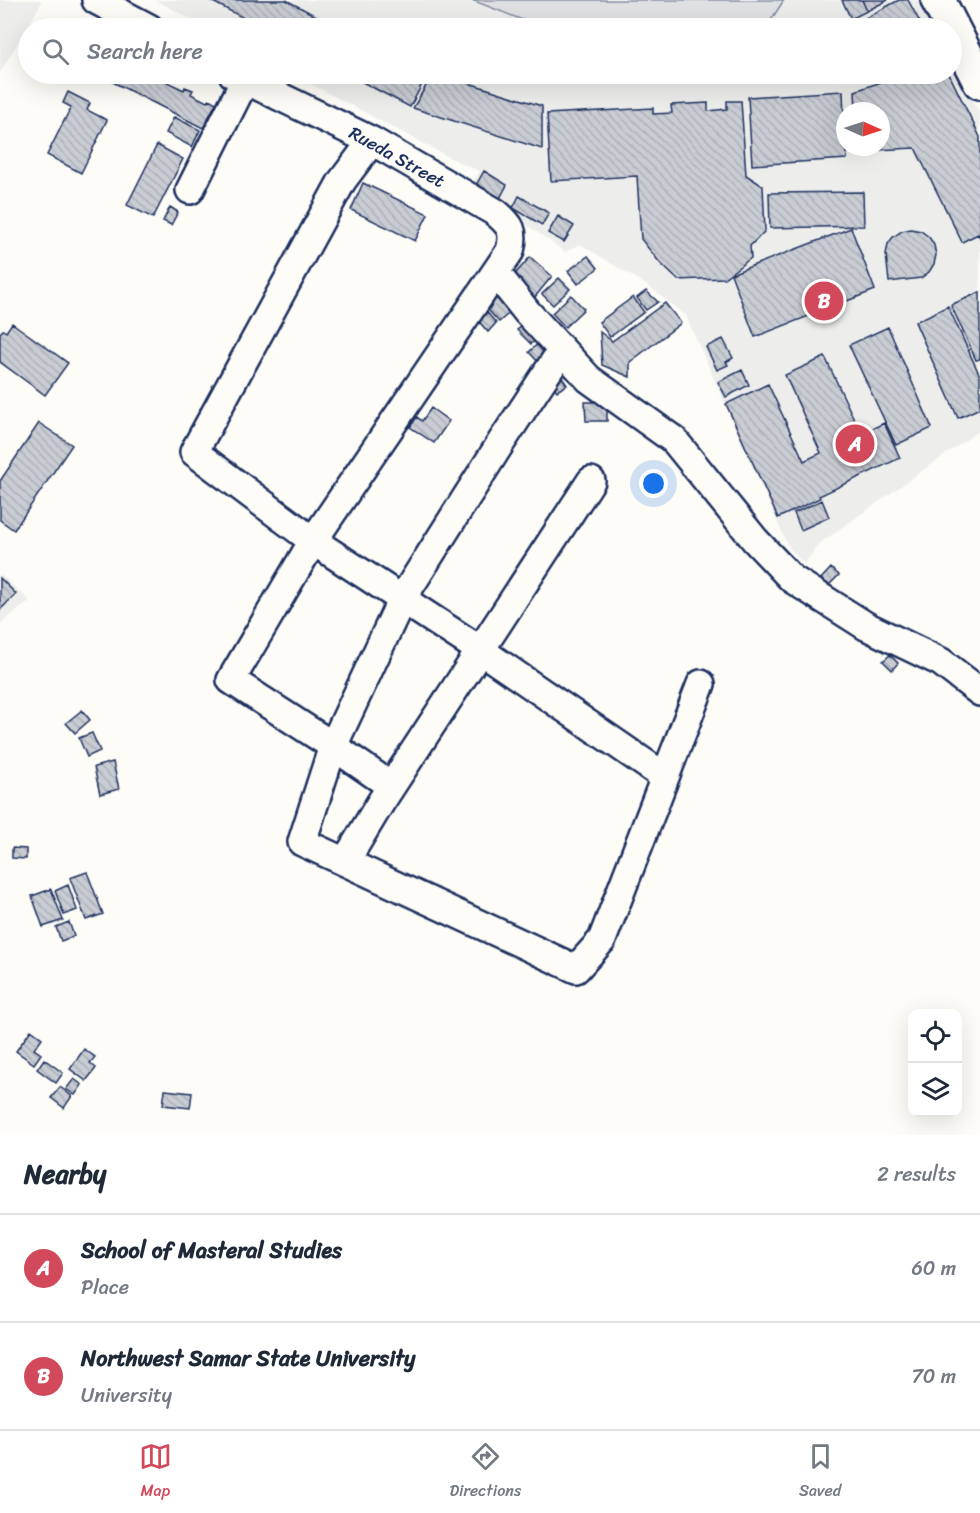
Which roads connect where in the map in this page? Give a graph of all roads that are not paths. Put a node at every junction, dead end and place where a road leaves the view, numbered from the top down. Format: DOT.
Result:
graph roads {
  1 [pos="96,0"];
  2 [pos="938,0"];
  3 [pos="130,18"];
  4 [pos="947,18"];
  5 [pos="962,47"];
  6 [pos="980,82"];
  7 [pos="236,84"];
  8 [pos="254,84"];
  9 [pos="372,141"];
  10 [pos="190,190"];
  11 [pos="496,273"];
  12 [pos="562,350"];
  13 [pos="591,481"];
  14 [pos="313,541"];
  15 [pos="402,599"];
  16 [pos="480,650"];
  17 [pos="702,684"];
  18 [pos="980,692"];
  19 [pos="333,747"];
  20 [pos="665,777"];
  21 [pos="391,786"];
  22 [pos="345,862"];
  1 -- 3 [label="street"];
  2 -- 4 [label="main road"];
  5 -- 6 [label="main road"];
  7 -- 10 [label="street"];
  8 -- 9 [label="street, Rueda Street"];
  9 -- 11 [label="street, Rueda Street"];
  9 -- 14 [label="street"];
  11 -- 12 [label="street"];
  11 -- 14 [label="street"];
  12 -- 15 [label="street"];
  12 -- 18 [label="street"];
  13 -- 16 [label="street"];
  14 -- 15 [label="street"];
  14 -- 19 [label="street"];
  15 -- 16 [label="street"];
  15 -- 19 [label="street"];
  16 -- 20 [label="street"];
  16 -- 21 [label="street"];
  17 -- 20 [label="street"];
  19 -- 21 [label="street"];
  19 -- 22 [label="street"];
  20 -- 22 [label="street"];
  21 -- 22 [label="street"];
}
